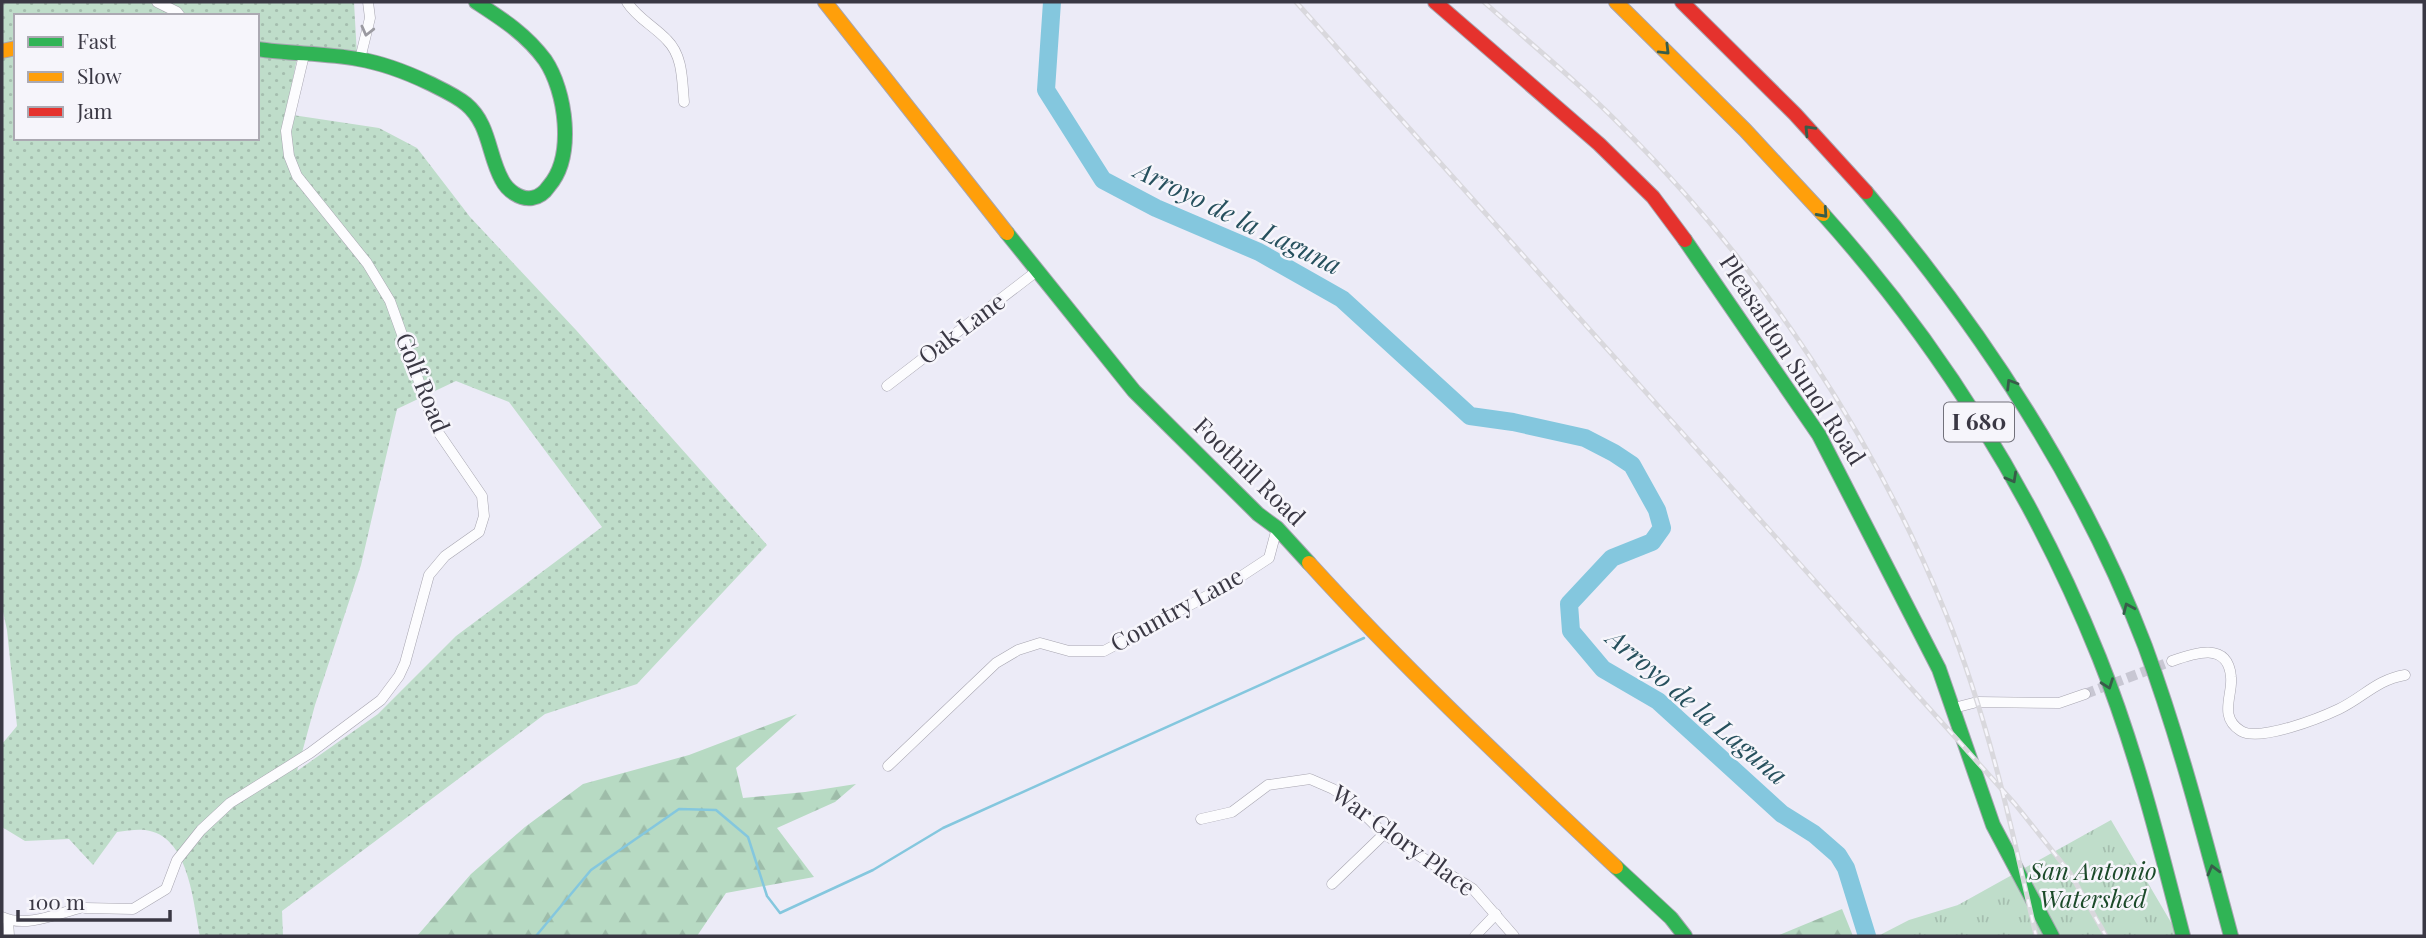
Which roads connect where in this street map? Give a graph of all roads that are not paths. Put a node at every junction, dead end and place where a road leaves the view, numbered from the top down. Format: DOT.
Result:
graph roads {
  1 [pos="157,2"];
  2 [pos="368,2"];
  3 [pos="476,2"];
  4 [pos="627,2"];
  5 [pos="825,2"];
  6 [pos="1435,2"];
  7 [pos="1616,2"];
  8 [pos="1682,2"];
  9 [pos="178,14"];
  10 [pos="259,49"];
  11 [pos="304,55"];
  12 [pos="360,59"];
  13 [pos="684,102"];
  14 [pos="1037,271"];
  15 [pos="887,386"];
  16 [pos="1277,528"];
  17 [pos="2172,661"];
  18 [pos="2404,676"];
  19 [pos="2085,694"];
  20 [pos="1954,708"];
  21 [pos="888,766"];
  22 [pos="1201,819"];
  23 [pos="1384,834"];
  24 [pos="1332,884"];
  25 [pos="1496,914"];
  26 [pos="5,918"];
  27 [pos="9,936"];
  28 [pos="1475,936"];
  29 [pos="1514,936"];
  30 [pos="1685,936"];
  31 [pos="2052,936"];
  32 [pos="2183,936"];
  33 [pos="2231,936"];
  1 -- 9 [label="street"];
  2 -- 12 [label="street, one-way"];
  3 -- 12 [label="main road"];
  4 -- 13 [label="street"];
  5 -- 14 [label="main road, Foothill Road"];
  6 -- 20 [label="main road, Pleasanton Sunol Road"];
  7 -- 32 [label="main road, I 680, one-way"];
  33 -- 8 [label="main road, I 680, one-way"];
  10 -- 11 [label="main road"];
  11 -- 12 [label="main road"];
  11 -- 26 [label="street, Golf Road"];
  14 -- 15 [label="street, Oak Lane"];
  14 -- 16 [label="main road, Foothill Road"];
  16 -- 21 [label="street, Country Lane"];
  16 -- 30 [label="main road, Foothill Road"];
  17 -- 18 [label="street"];
  19 -- 20 [label="street"];
  20 -- 31 [label="main road, Pleasanton Sunol Road"];
  22 -- 23 [label="street, War Glory Place"];
  23 -- 24 [label="street"];
  23 -- 25 [label="street, War Glory Place"];
  25 -- 28 [label="street"];
  25 -- 29 [label="street, War Glory Place"];
  26 -- 27 [label="street"];
}
